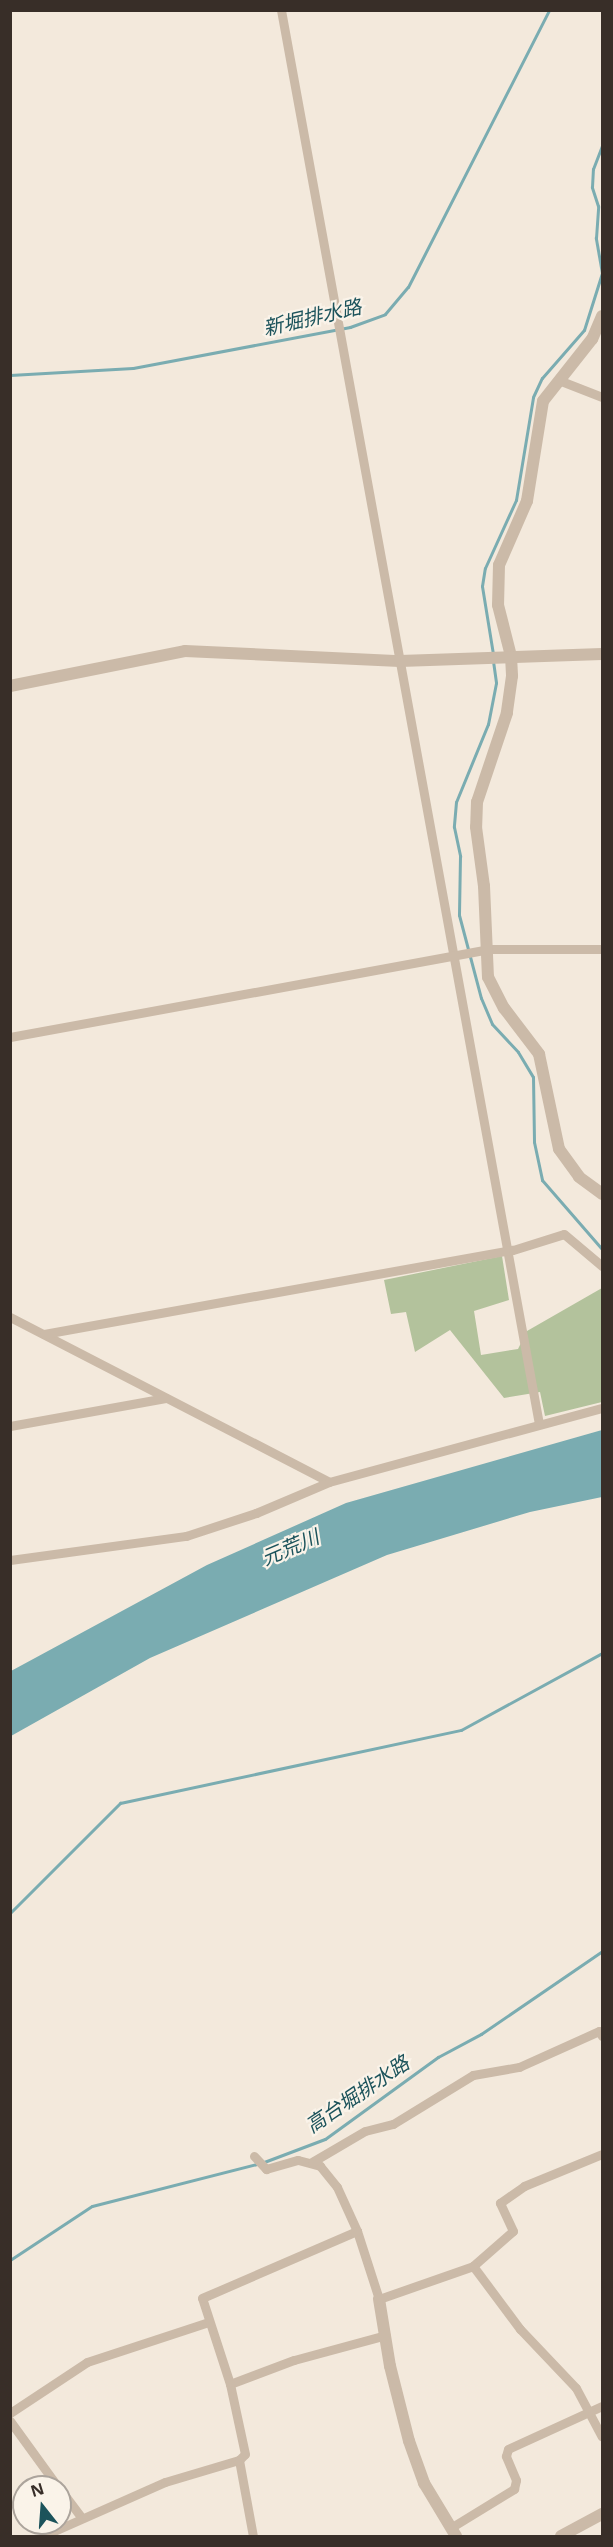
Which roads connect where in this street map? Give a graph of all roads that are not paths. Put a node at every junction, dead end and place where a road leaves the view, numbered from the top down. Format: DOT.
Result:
graph roads {
  1 [pos="281,10"];
  2 [pos="603,316"];
  3 [pos="561,381"];
  4 [pos="603,397"];
  5 [pos="603,654"];
  6 [pos="512,656"];
  7 [pos="400,661"];
  8 [pos="10,686"];
  9 [pos="488,949"];
  10 [pos="603,949"];
  11 [pos="455,956"];
  12 [pos="10,1037"];
  13 [pos="603,1194"];
  14 [pos="508,1250"];
  15 [pos="603,1266"];
  16 [pos="10,1317"];
  17 [pos="44,1334"];
  18 [pos="166,1398"];
  19 [pos="603,1408"];
  20 [pos="539,1424"];
  21 [pos="10,1426"];
  22 [pos="329,1482"];
  23 [pos="10,1560"];
  24 [pos="603,2036"];
  25 [pos="603,2154"];
  26 [pos="254,2156"];
  27 [pos="312,2162"];
  28 [pos="357,2231"];
  29 [pos="473,2266"];
  30 [pos="379,2299"];
  31 [pos="209,2322"];
  32 [pos="386,2335"];
  33 [pos="230,2384"];
  34 [pos="603,2406"];
  35 [pos="590,2411"];
  36 [pos="10,2413"];
  37 [pos="10,2421"];
  38 [pos="603,2437"];
  39 [pos="239,2460"];
  40 [pos="49,2475"];
  41 [pos="72,2505"];
  42 [pos="603,2514"];
  43 [pos="81,2517"];
  44 [pos="454,2532"];
  45 [pos="43,2536"];
  46 [pos="253,2536"];
  47 [pos="561,2536"];
  1 -- 7 [label="street"];
  2 -- 3 [label="street"];
  3 -- 4 [label="street"];
  3 -- 6 [label="street"];
  5 -- 6 [label="street"];
  6 -- 7 [label="street"];
  6 -- 9 [label="street"];
  7 -- 8 [label="street"];
  7 -- 11 [label="street"];
  9 -- 10 [label="street"];
  9 -- 11 [label="street"];
  9 -- 13 [label="street"];
  11 -- 12 [label="street"];
  11 -- 14 [label="street"];
  14 -- 15 [label="street"];
  14 -- 17 [label="street"];
  14 -- 20 [label="street"];
  16 -- 17 [label="street"];
  17 -- 18 [label="street"];
  18 -- 21 [label="street"];
  18 -- 22 [label="street"];
  19 -- 20 [label="street"];
  20 -- 22 [label="street"];
  22 -- 23 [label="street"];
  24 -- 27 [label="street"];
  25 -- 29 [label="street"];
  26 -- 27 [label="street"];
  27 -- 28 [label="street"];
  28 -- 30 [label="street"];
  28 -- 31 [label="street"];
  29 -- 30 [label="street"];
  29 -- 35 [label="street"];
  30 -- 32 [label="street"];
  31 -- 33 [label="street"];
  31 -- 36 [label="street"];
  32 -- 33 [label="street"];
  32 -- 44 [label="street"];
  33 -- 39 [label="street"];
  34 -- 35 [label="street"];
  35 -- 38 [label="street"];
  35 -- 44 [label="street"];
  37 -- 40 [label="street"];
  39 -- 43 [label="street"];
  39 -- 46 [label="street"];
  41 -- 43 [label="street"];
  42 -- 47 [label="street"];
  43 -- 45 [label="street"];
}
